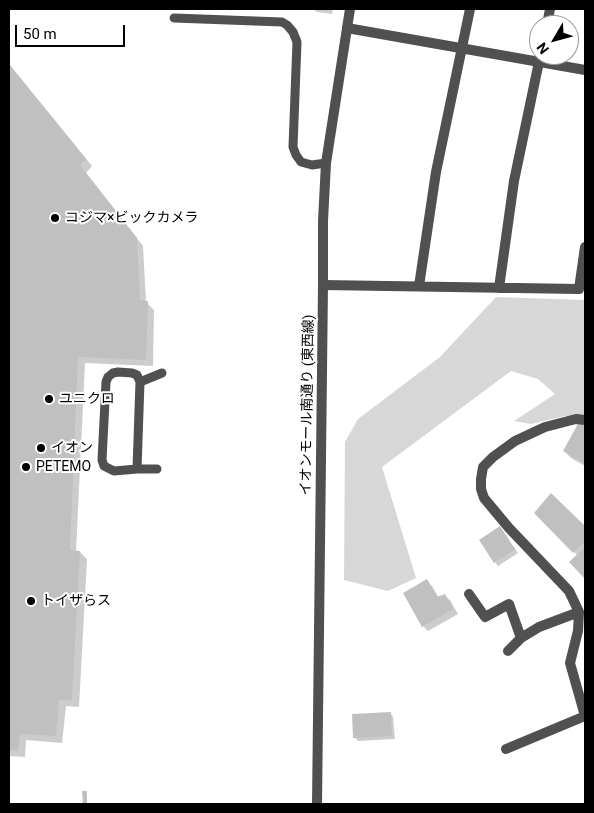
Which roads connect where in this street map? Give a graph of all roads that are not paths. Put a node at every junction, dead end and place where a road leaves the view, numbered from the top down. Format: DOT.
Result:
graph roads {
  1 [pos="350,9"];
  2 [pos="470,9"];
  3 [pos="174,18"];
  4 [pos="347,28"];
  5 [pos="462,48"];
  6 [pos="529,57"];
  7 [pos="539,65"];
  8 [pos="566,65"];
  9 [pos="585,70"];
  10 [pos="326,163"];
  11 [pos="585,247"];
  12 [pos="323,285"];
  13 [pos="419,286"];
  14 [pos="499,288"];
  15 [pos="162,372"];
  16 [pos="140,382"];
  17 [pos="585,420"];
  18 [pos="137,469"];
  19 [pos="157,470"];
  20 [pos="469,594"];
  21 [pos="579,612"];
  22 [pos="521,638"];
  23 [pos="508,651"];
  24 [pos="585,716"];
  25 [pos="506,749"];
  26 [pos="316,804"];
  1 -- 4 [label="street, イオンモール南通り (東西線)"];
  2 -- 5 [label="street"];
  3 -- 10 [label="lane"];
  4 -- 5 [label="street"];
  4 -- 10 [label="street, イオンモール南通り (東西線)"];
  5 -- 6 [label="street"];
  5 -- 13 [label="street"];
  7 -- 14 [label="street"];
  8 -- 9 [label="street"];
  10 -- 12 [label="street, イオンモール南通り (東西線)"];
  11 -- 14 [label="street"];
  12 -- 13 [label="street"];
  12 -- 26 [label="street, イオンモール南通り (東西線)"];
  13 -- 14 [label="street"];
  15 -- 16 [label="lane"];
  16 -- 18 [label="lane"];
  16 -- 18 [label="lane"];
  17 -- 21 [label="street"];
  18 -- 19 [label="lane"];
  20 -- 22 [label="street"];
  21 -- 22 [label="street"];
  21 -- 24 [label="street"];
  22 -- 23 [label="street"];
  24 -- 25 [label="street"];
}
